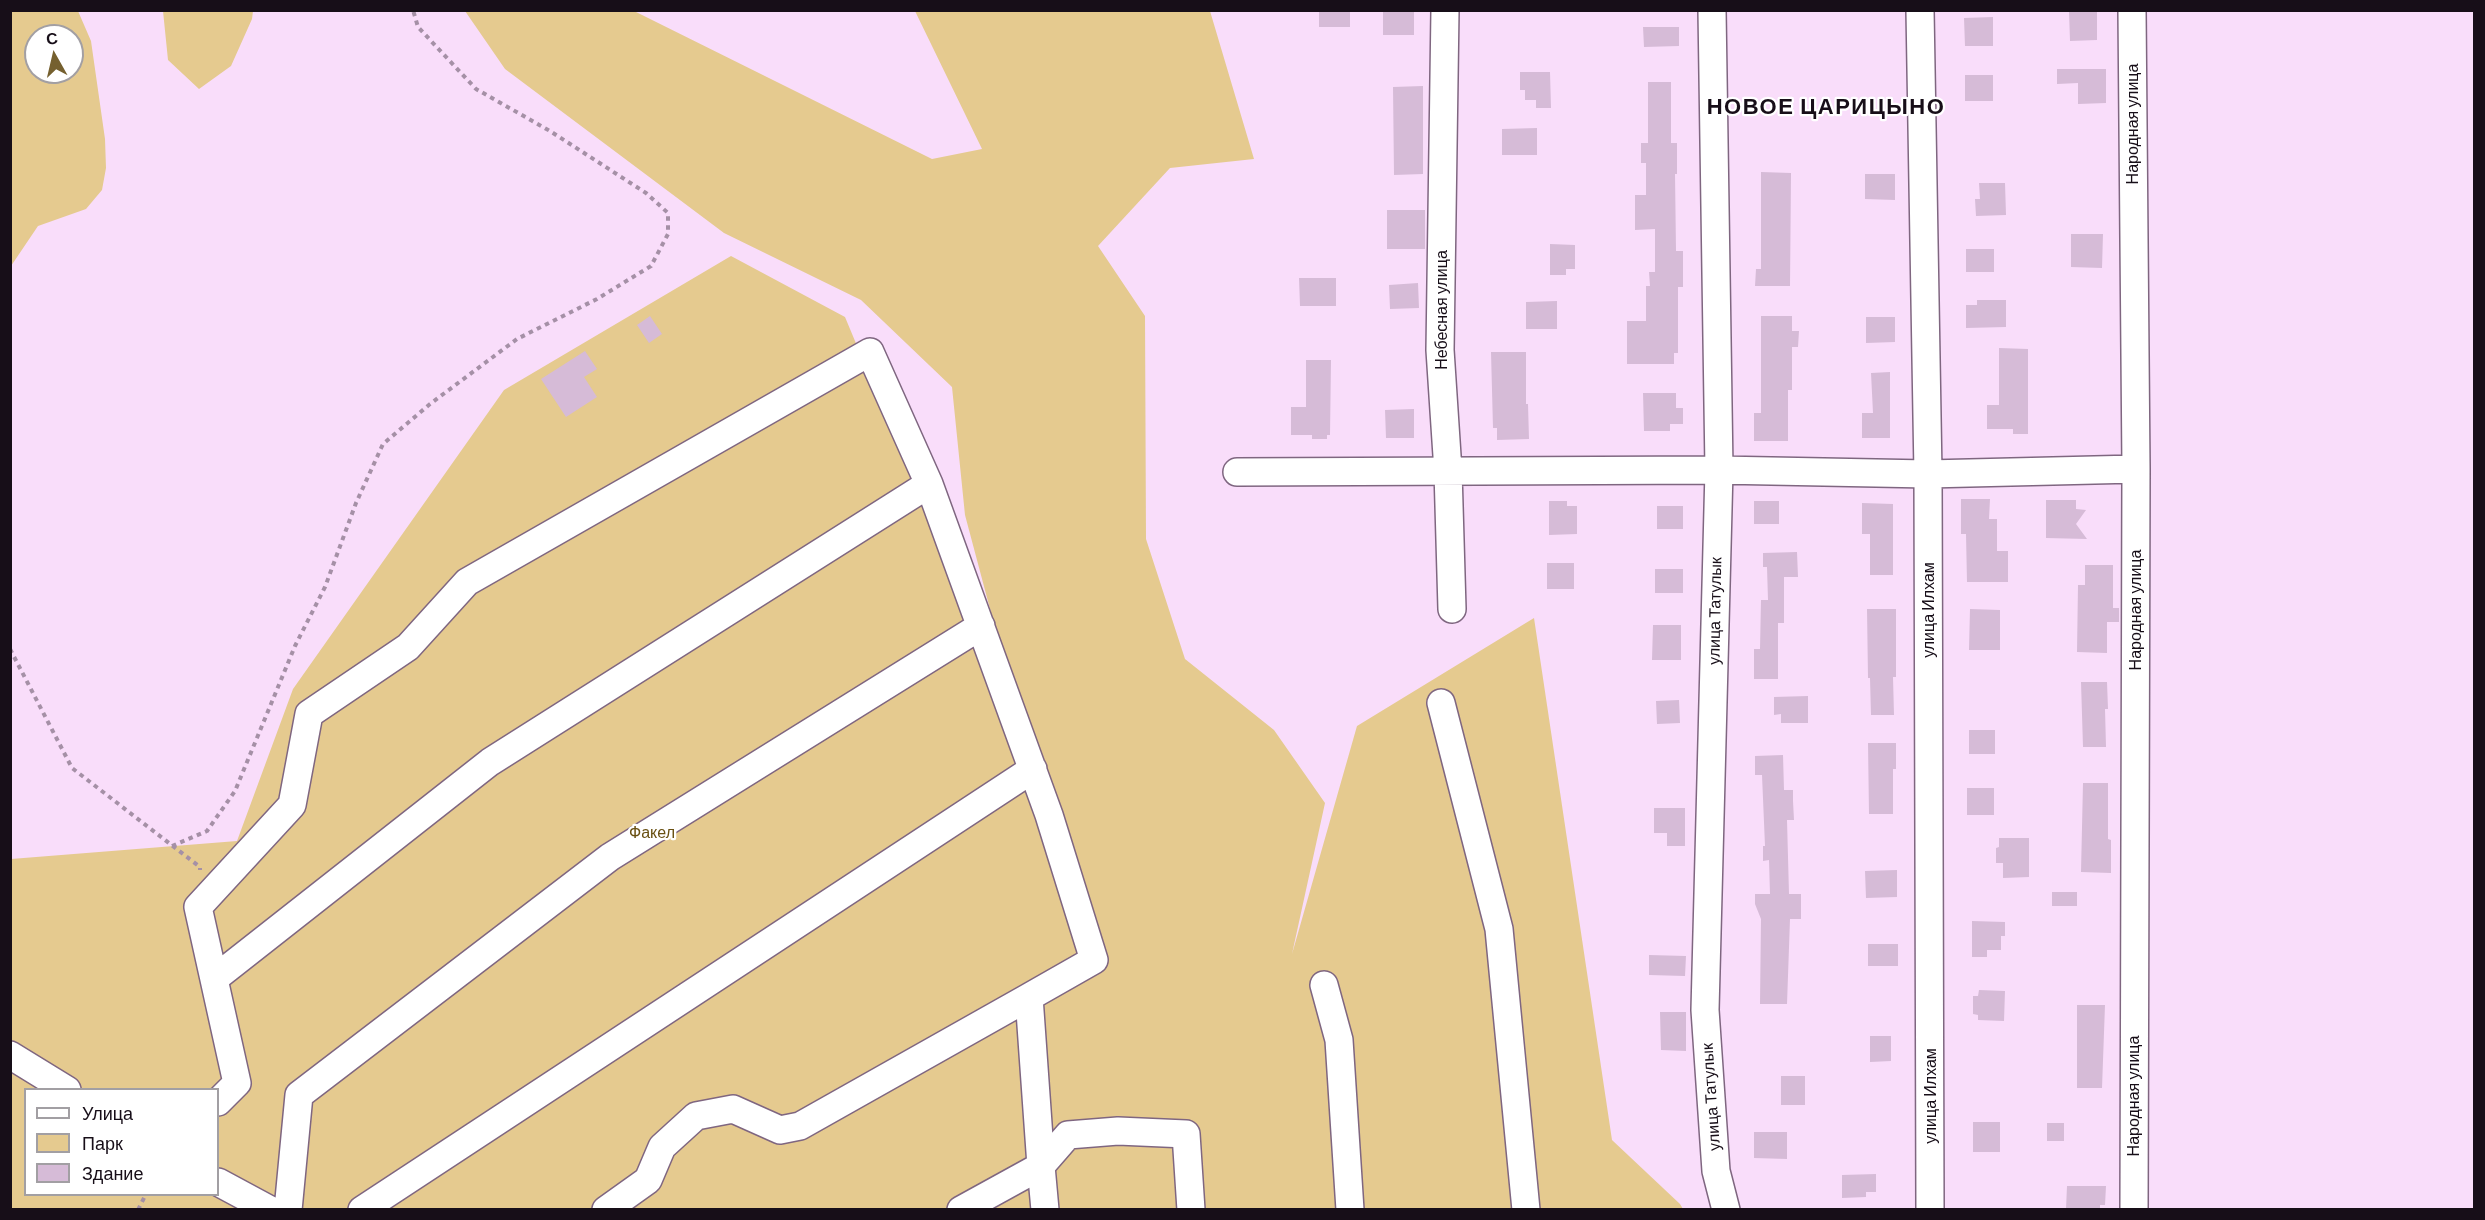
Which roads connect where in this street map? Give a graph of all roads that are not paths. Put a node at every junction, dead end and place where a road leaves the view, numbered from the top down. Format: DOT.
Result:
graph roads {
  1 [pos="1445,10"];
  2 [pos="1713,10"];
  3 [pos="1920,10"];
  4 [pos="2132,10"];
  5 [pos="2136,469"];
  6 [pos="1719,470"];
  7 [pos="1448,471"];
  8 [pos="1237,472"];
  9 [pos="1928,474"];
  10 [pos="929,484"];
  11 [pos="1452,609"];
  12 [pos="981,626"];
  13 [pos="1441,703"];
  14 [pos="1033,769"];
  15 [pos="214,979"];
  16 [pos="1324,986"];
  17 [pos="1029,997"];
  18 [pos="12,1061"];
  19 [pos="65,1088"];
  20 [pos="219,1101"];
  21 [pos="1041,1166"];
  22 [pos="219,1183"];
  23 [pos="270,1209"];
  24 [pos="288,1209"];
  25 [pos="362,1209"];
  26 [pos="606,1209"];
  27 [pos="961,1209"];
  28 [pos="1045,1209"];
  29 [pos="1191,1209"];
  30 [pos="1350,1209"];
  31 [pos="1526,1209"];
  32 [pos="1726,1209"];
  33 [pos="1930,1209"];
  34 [pos="2134,1209"];
  1 -- 7 [label="street, Небесная улица"];
  2 -- 6 [label="street, улица Татулык"];
  3 -- 9 [label="street, улица Илхам"];
  4 -- 5 [label="street, Народная улица"];
  5 -- 9 [label="street"];
  5 -- 34 [label="street, Народная улица"];
  6 -- 7 [label="street"];
  6 -- 9 [label="street"];
  6 -- 32 [label="street, улица Татулык"];
  7 -- 8 [label="street"];
  7 -- 11 [label="street, Небесная улица"];
  9 -- 33 [label="street, улица Илхам"];
  10 -- 12 [label="street"];
  10 -- 15 [label="street"];
  10 -- 15 [label="street"];
  12 -- 14 [label="street"];
  12 -- 24 [label="street"];
  13 -- 31 [label="street"];
  14 -- 17 [label="street"];
  14 -- 25 [label="street"];
  15 -- 20 [label="street"];
  16 -- 30 [label="street"];
  17 -- 21 [label="street"];
  17 -- 26 [label="street"];
  18 -- 19 [label="street"];
  21 -- 27 [label="street"];
  21 -- 28 [label="street"];
  21 -- 29 [label="street"];
  22 -- 23 [label="street"];
}
